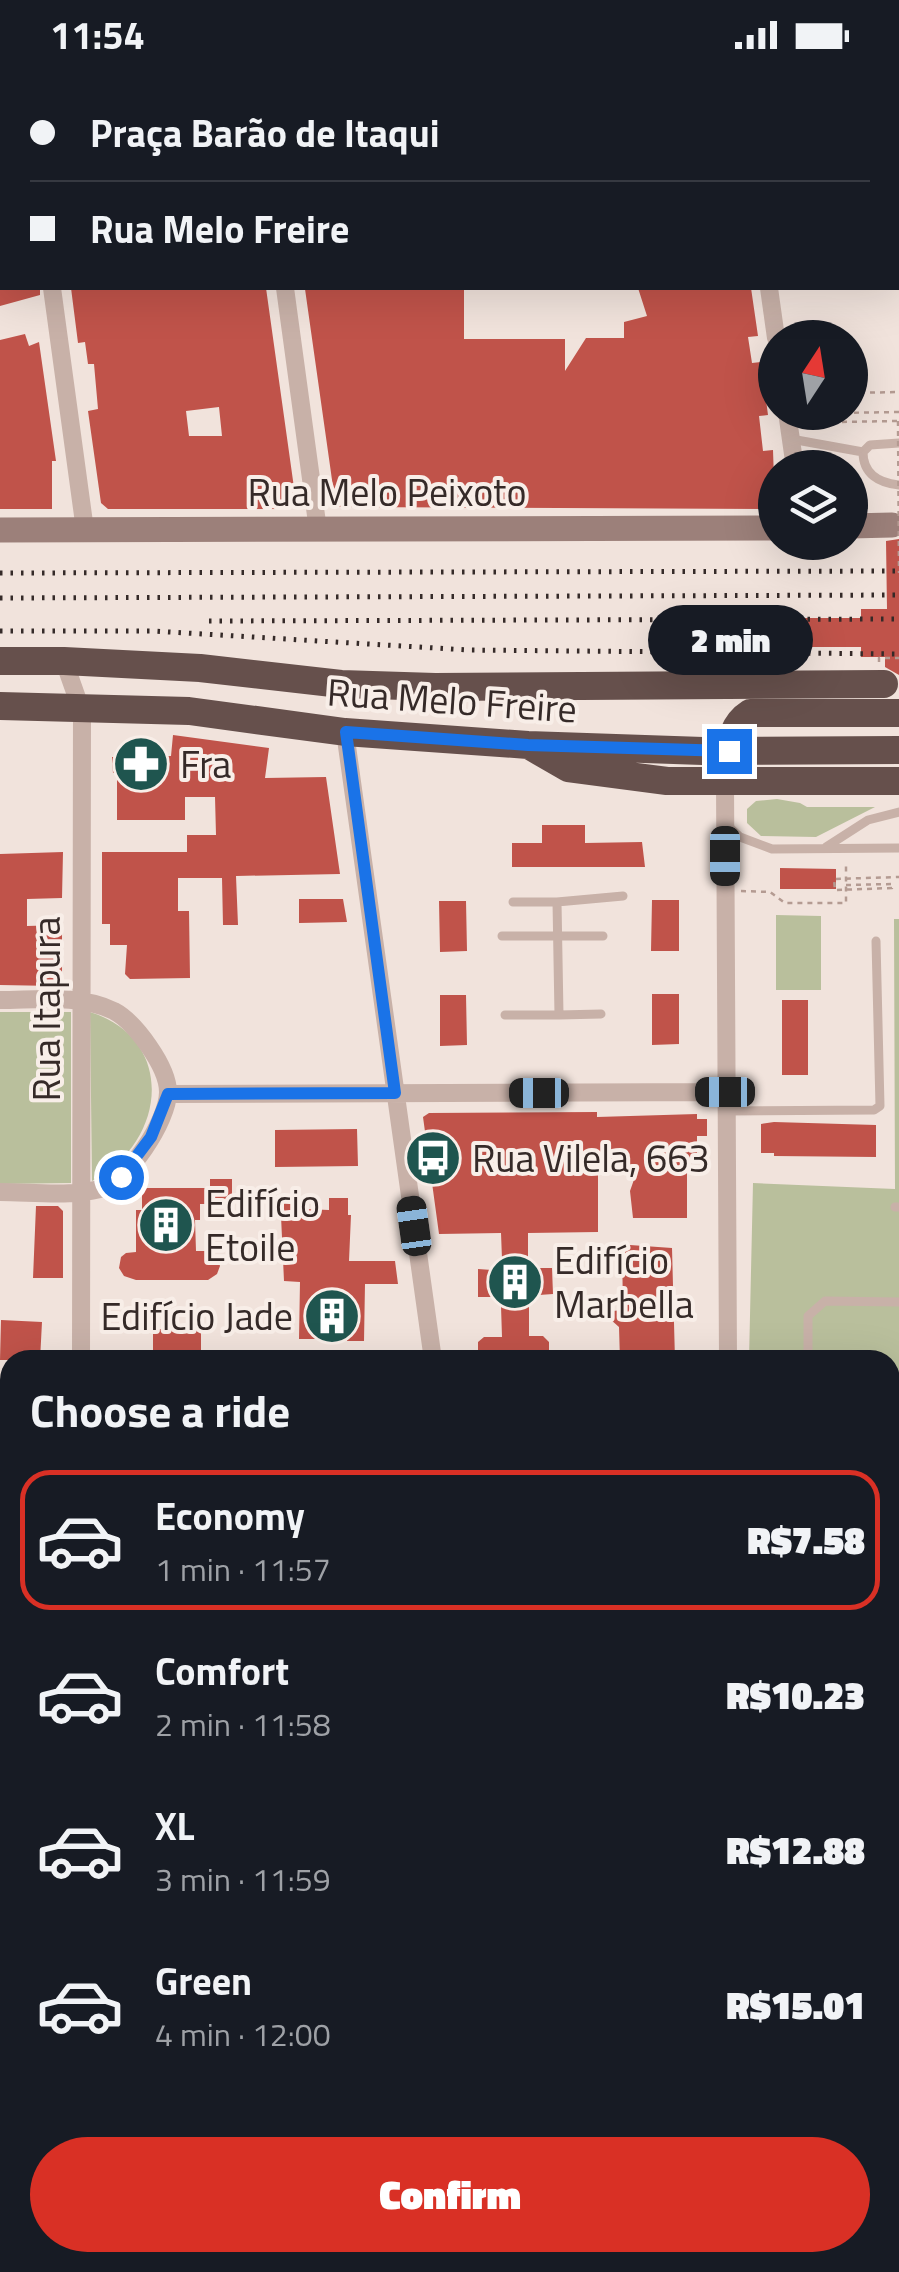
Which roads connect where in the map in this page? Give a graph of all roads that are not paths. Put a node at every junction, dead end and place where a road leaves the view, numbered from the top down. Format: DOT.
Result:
graph roads {
  1 [pos="52,290"];
  2 [pos="285,290"];
  3 [pos="769,290"];
  4 [pos="773,320"];
  5 [pos="790,430"];
  6 [pos="791,439"];
  7 [pos="899,443"];
  8 [pos="793,450"];
  9 [pos="852,450"];
  10 [pos="865,450"];
  11 [pos="868,473"];
  12 [pos="899,486"];
  13 [pos="892,524"];
  14 [pos="868,525"];
  15 [pos="758,528"];
  16 [pos="0,530"];
  17 [pos="85,530"];
  18 [pos="318,530"];
  19 [pos="0,661"];
  20 [pos="64,661"];
  21 [pos="888,674"];
  22 [pos="0,706"];
  23 [pos="80,707"];
  24 [pos="899,712"];
  25 [pos="346,732"];
  26 [pos="528,745"];
  27 [pos="899,750"];
  28 [pos="729,751"];
  29 [pos="899,781"];
  30 [pos="725,782"];
  31 [pos="899,812"];
  32 [pos="724,823"];
  33 [pos="824,848"];
  34 [pos="899,848"];
  35 [pos="623,896"];
  36 [pos="513,902"];
  37 [pos="558,902"];
  38 [pos="502,936"];
  39 [pos="603,936"];
  40 [pos="557,938"];
  41 [pos="876,941"];
  42 [pos="0,1000"];
  43 [pos="82,1002"];
  44 [pos="601,1014"];
  45 [pos="505,1015"];
  46 [pos="559,1016"];
  47 [pos="395,1093"];
  48 [pos="168,1094"];
  49 [pos="725,1102"];
  50 [pos="0,1192"];
  51 [pos="81,1192"];
  52 [pos="899,1302"];
  53 [pos="81,1350"];
  54 [pos="432,1350"];
  55 [pos="728,1350"];
  56 [pos="808,1350"];
  1 -- 17 [label="street"];
  2 -- 18 [label="street"];
  3 -- 4 [label="street"];
  5 -- 6 [label="street"];
  6 -- 8 [label="street"];
  6 -- 9 [label="lane"];
  7 -- 10 [label="lane"];
  11 -- 12 [label="lane"];
  13 -- 14 [label="main road"];
  15 -- 18 [label="main road, Rua Melo Peixoto"];
  16 -- 17 [label="main road, Rua Melo Peixoto"];
  17 -- 18 [label="main road, Rua Melo Peixoto"];
  19 -- 20 [label="highway, Rua Melo Freire"];
  20 -- 21 [label="highway, Rua Melo Freire"];
  20 -- 23 [label="street, Rua Itapura"];
  22 -- 23 [label="highway, Rua Melo Freire"];
  23 -- 25 [label="highway, Rua Melo Freire"];
  23 -- 43 [label="street, Rua Itapura"];
  24 -- 28 [label="highway"];
  25 -- 26 [label="highway, Rua Melo Freire"];
  25 -- 47 [label="street"];
  26 -- 28 [label="highway, Rua Melo Freire"];
  26 -- 30 [label="highway"];
  27 -- 28 [label="highway, Rua Melo Freire"];
  28 -- 30 [label="highway"];
  29 -- 30 [label="highway"];
  30 -- 32 [label="street"];
  31 -- 33 [label="lane"];
  32 -- 33 [label="lane"];
  32 -- 49 [label="street"];
  33 -- 34 [label="lane"];
  35 -- 37 [label="lane"];
  36 -- 37 [label="lane"];
  37 -- 40 [label="lane"];
  38 -- 40 [label="lane"];
  39 -- 40 [label="lane"];
  40 -- 46 [label="lane"];
  41 -- 49 [label="lane"];
  42 -- 43 [label="street"];
  43 -- 48 [label="street"];
  43 -- 51 [label="street, Rua Itapura"];
  44 -- 46 [label="lane"];
  45 -- 46 [label="lane"];
  47 -- 48 [label="street"];
  47 -- 49 [label="street"];
  47 -- 54 [label="street"];
  48 -- 51 [label="street"];
  49 -- 55 [label="street"];
  50 -- 51 [label="street"];
  51 -- 53 [label="street, Rua Itapura"];
  52 -- 56 [label="lane"];
}
